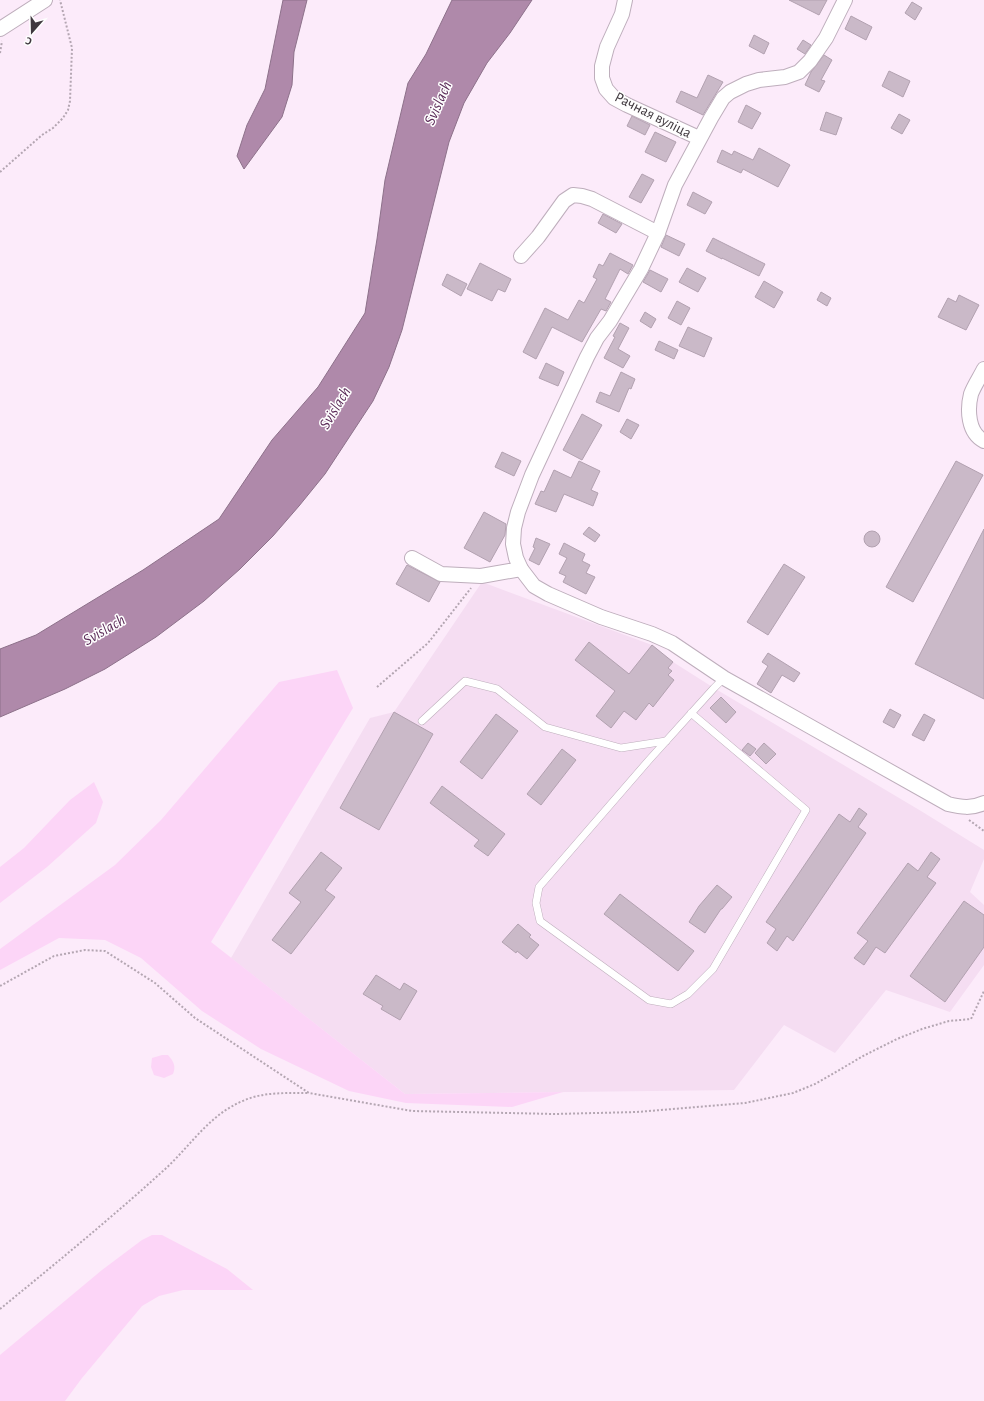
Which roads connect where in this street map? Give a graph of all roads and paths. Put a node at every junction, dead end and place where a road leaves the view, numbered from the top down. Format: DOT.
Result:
graph roads {
  1 [pos="45,0"];
  2 [pos="60,0"];
  3 [pos="625,0"];
  4 [pos="845,0"];
  5 [pos="0,29"];
  6 [pos="699,138"];
  7 [pos="0,172"];
  8 [pos="658,233"];
  9 [pos="521,256"];
  10 [pos="984,369"];
  11 [pos="984,441"];
  12 [pos="412,558"];
  13 [pos="521,569"];
  14 [pos="480,576"];
  15 [pos="724,678"];
  16 [pos="377,687"];
  17 [pos="691,713"];
  18 [pos="422,721"];
  19 [pos="666,741"];
  20 [pos="984,803"];
  21 [pos="0,986"];
  22 [pos="984,991"];
  23 [pos="309,1093"];
  24 [pos="0,1309"];
  1 -- 5 [label="street"];
  2 -- 7 [label="path"];
  3 -- 6 [label="street, Рачная вуліца"];
  4 -- 6 [label="street"];
  6 -- 8 [label="street"];
  8 -- 9 [label="street"];
  8 -- 13 [label="street"];
  10 -- 11 [label="street"];
  12 -- 14 [label="street"];
  13 -- 14 [label="street"];
  13 -- 15 [label="street"];
  14 -- 16 [label="path"];
  15 -- 17 [label="lane"];
  15 -- 20 [label="street"];
  17 -- 19 [label="lane"];
  17 -- 19 [label="lane"];
  18 -- 19 [label="lane"];
  21 -- 23 [label="path"];
  22 -- 23 [label="path"];
  23 -- 24 [label="path"];
}
